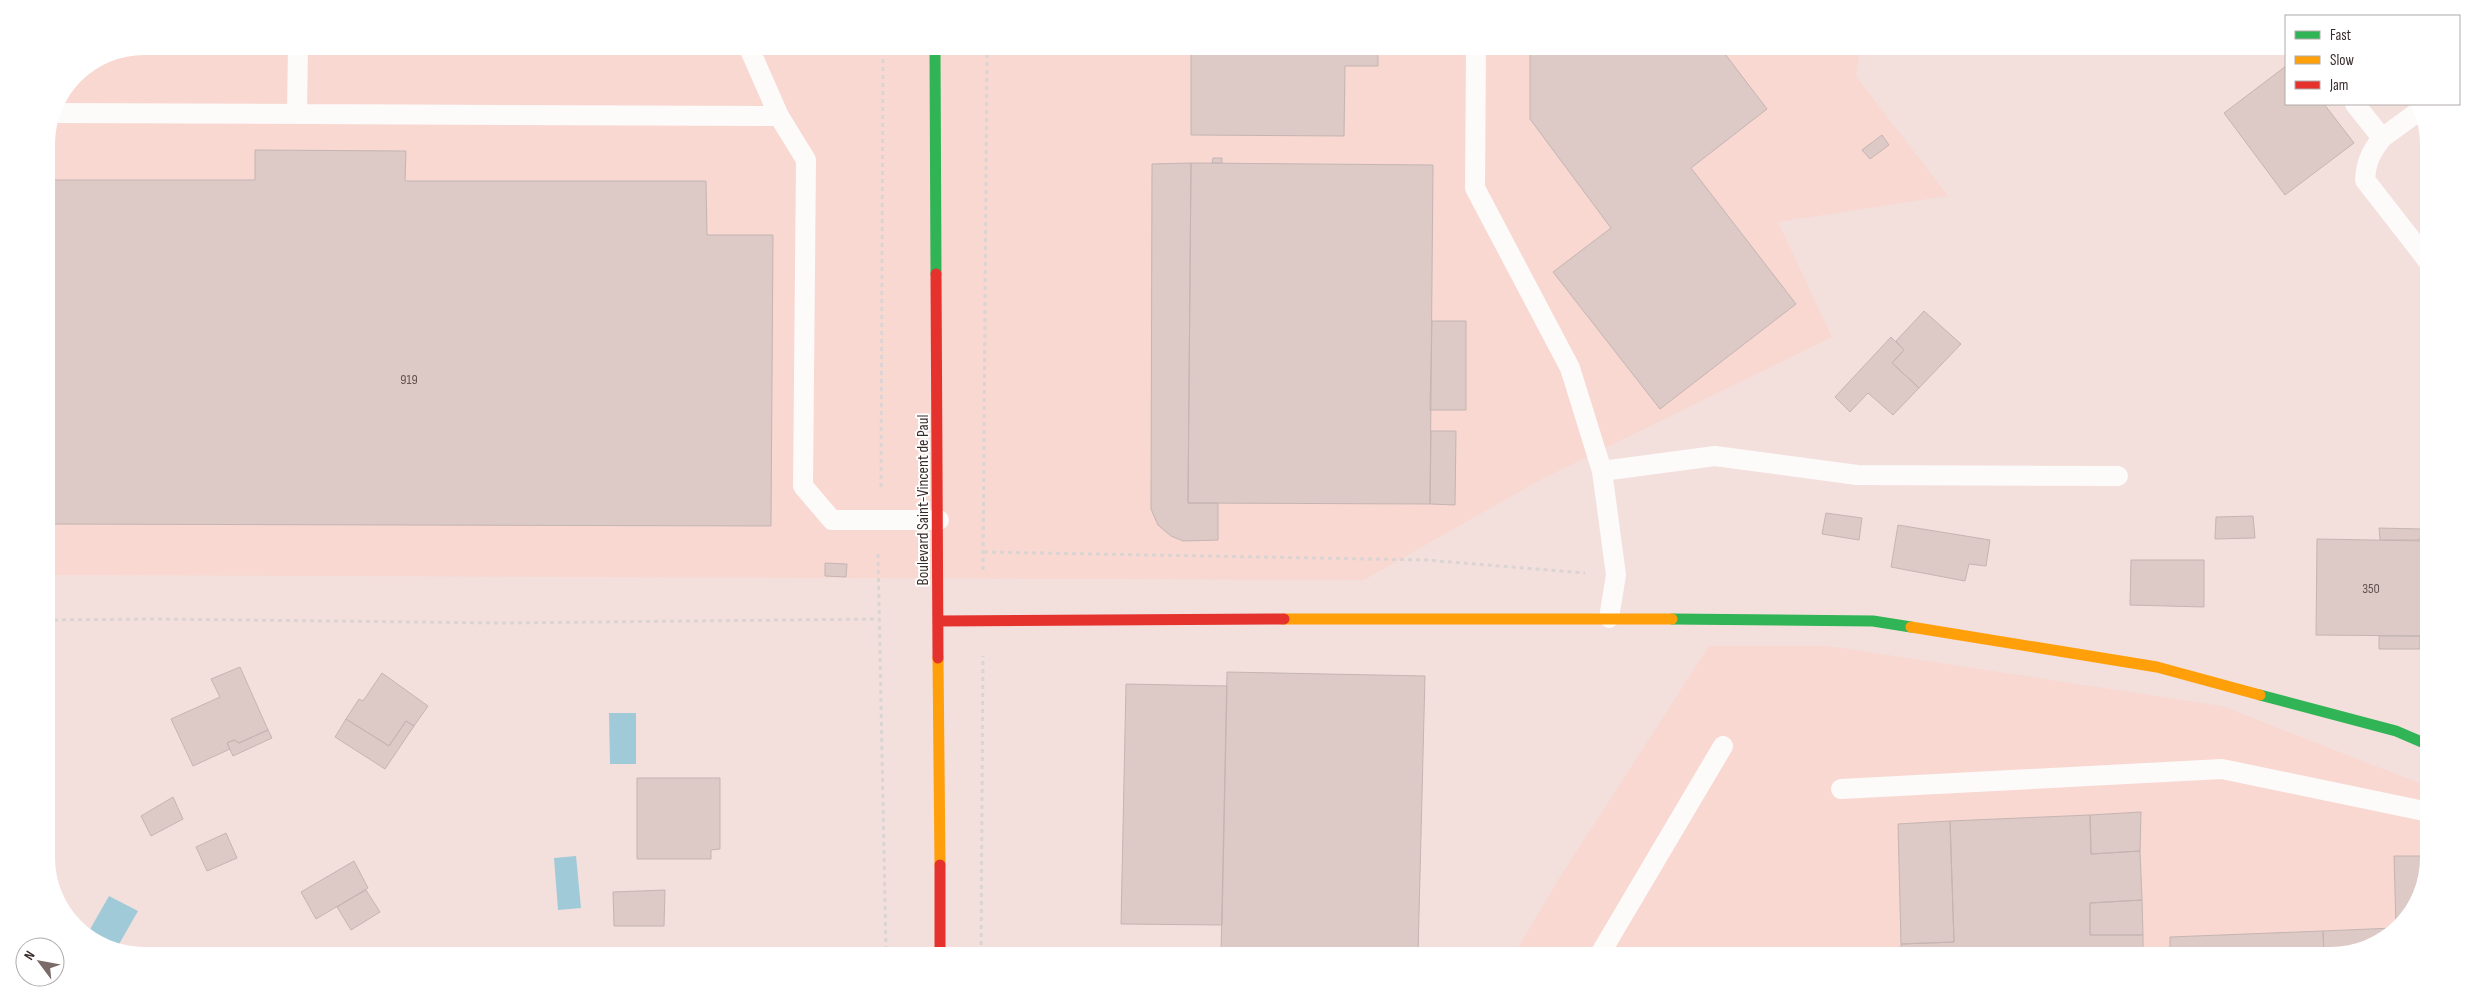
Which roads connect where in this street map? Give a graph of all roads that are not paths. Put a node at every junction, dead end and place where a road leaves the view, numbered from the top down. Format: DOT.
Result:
graph roads {
  1 [pos="298,55"];
  2 [pos="752,55"];
  3 [pos="935,55"];
  4 [pos="1476,55"];
  5 [pos="2356,105"];
  6 [pos="61,113"];
  7 [pos="297,114"];
  8 [pos="2414,114"];
  9 [pos="779,116"];
  10 [pos="2382,138"];
  11 [pos="2420,251"];
  12 [pos="1602,471"];
  13 [pos="2118,476"];
  14 [pos="939,520"];
  15 [pos="1609,618"];
  16 [pos="939,621"];
  17 [pos="2420,741"];
  18 [pos="1723,746"];
  19 [pos="1841,789"];
  20 [pos="2420,810"];
  21 [pos="940,947"];
  22 [pos="1604,947"];
  1 -- 7 [label="lane"];
  2 -- 9 [label="lane"];
  3 -- 14 [label="street, Boulevard Saint-Vincent de Paul"];
  4 -- 12 [label="lane"];
  5 -- 10 [label="lane"];
  6 -- 7 [label="lane"];
  7 -- 9 [label="lane"];
  8 -- 10 [label="lane"];
  9 -- 14 [label="lane"];
  10 -- 11 [label="lane"];
  12 -- 13 [label="lane"];
  12 -- 15 [label="lane"];
  14 -- 16 [label="street, Boulevard Saint-Vincent de Paul"];
  15 -- 16 [label="street"];
  15 -- 17 [label="street"];
  16 -- 21 [label="street, Boulevard Saint-Vincent de Paul"];
  18 -- 22 [label="lane"];
  19 -- 20 [label="lane"];
}
